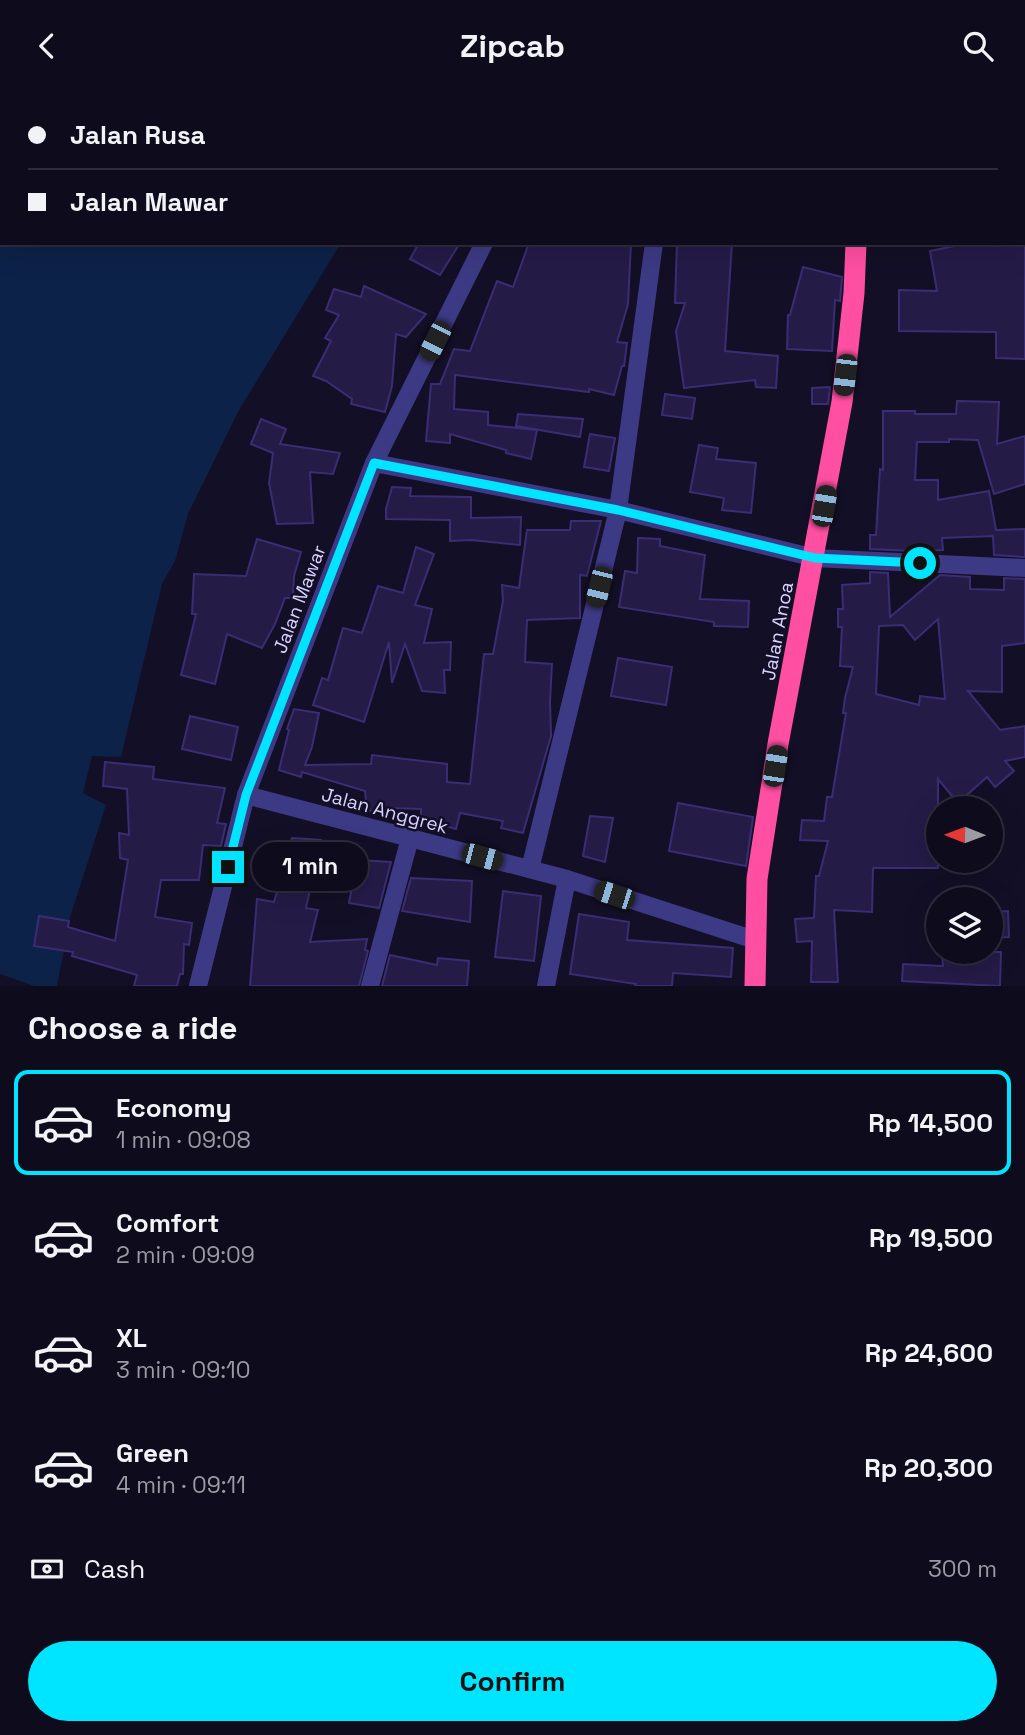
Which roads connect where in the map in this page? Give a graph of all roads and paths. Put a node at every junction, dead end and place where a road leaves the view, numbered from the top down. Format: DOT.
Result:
graph roads {
  1 [pos="483,245"];
  2 [pos="654,245"];
  3 [pos="856,245"];
  4 [pos="374,463"];
  5 [pos="618,510"];
  6 [pos="815,558"];
  7 [pos="1025,568"];
  8 [pos="246,795"];
  9 [pos="410,838"];
  10 [pos="530,869"];
  11 [pos="567,879"];
  12 [pos="755,940"];
  13 [pos="198,986"];
  14 [pos="370,986"];
  15 [pos="546,986"];
  16 [pos="755,986"];
  1 -- 4 [label="street, Jalan Mawar"];
  2 -- 5 [label="street"];
  3 -- 6 [label="highway, Jalan Anoa"];
  4 -- 5 [label="street"];
  4 -- 8 [label="street, Jalan Mawar"];
  5 -- 6 [label="street"];
  5 -- 10 [label="street"];
  6 -- 7 [label="street"];
  6 -- 12 [label="highway, Jalan Anoa"];
  8 -- 9 [label="street, Jalan Anggrek"];
  8 -- 13 [label="street, Jalan Mawar"];
  9 -- 10 [label="street, Jalan Anggrek"];
  9 -- 14 [label="street"];
  10 -- 11 [label="street, Jalan Anggrek"];
  11 -- 12 [label="street, Jalan Anggrek"];
  11 -- 15 [label="street"];
  12 -- 16 [label="highway, Jalan Anoa"];
}
